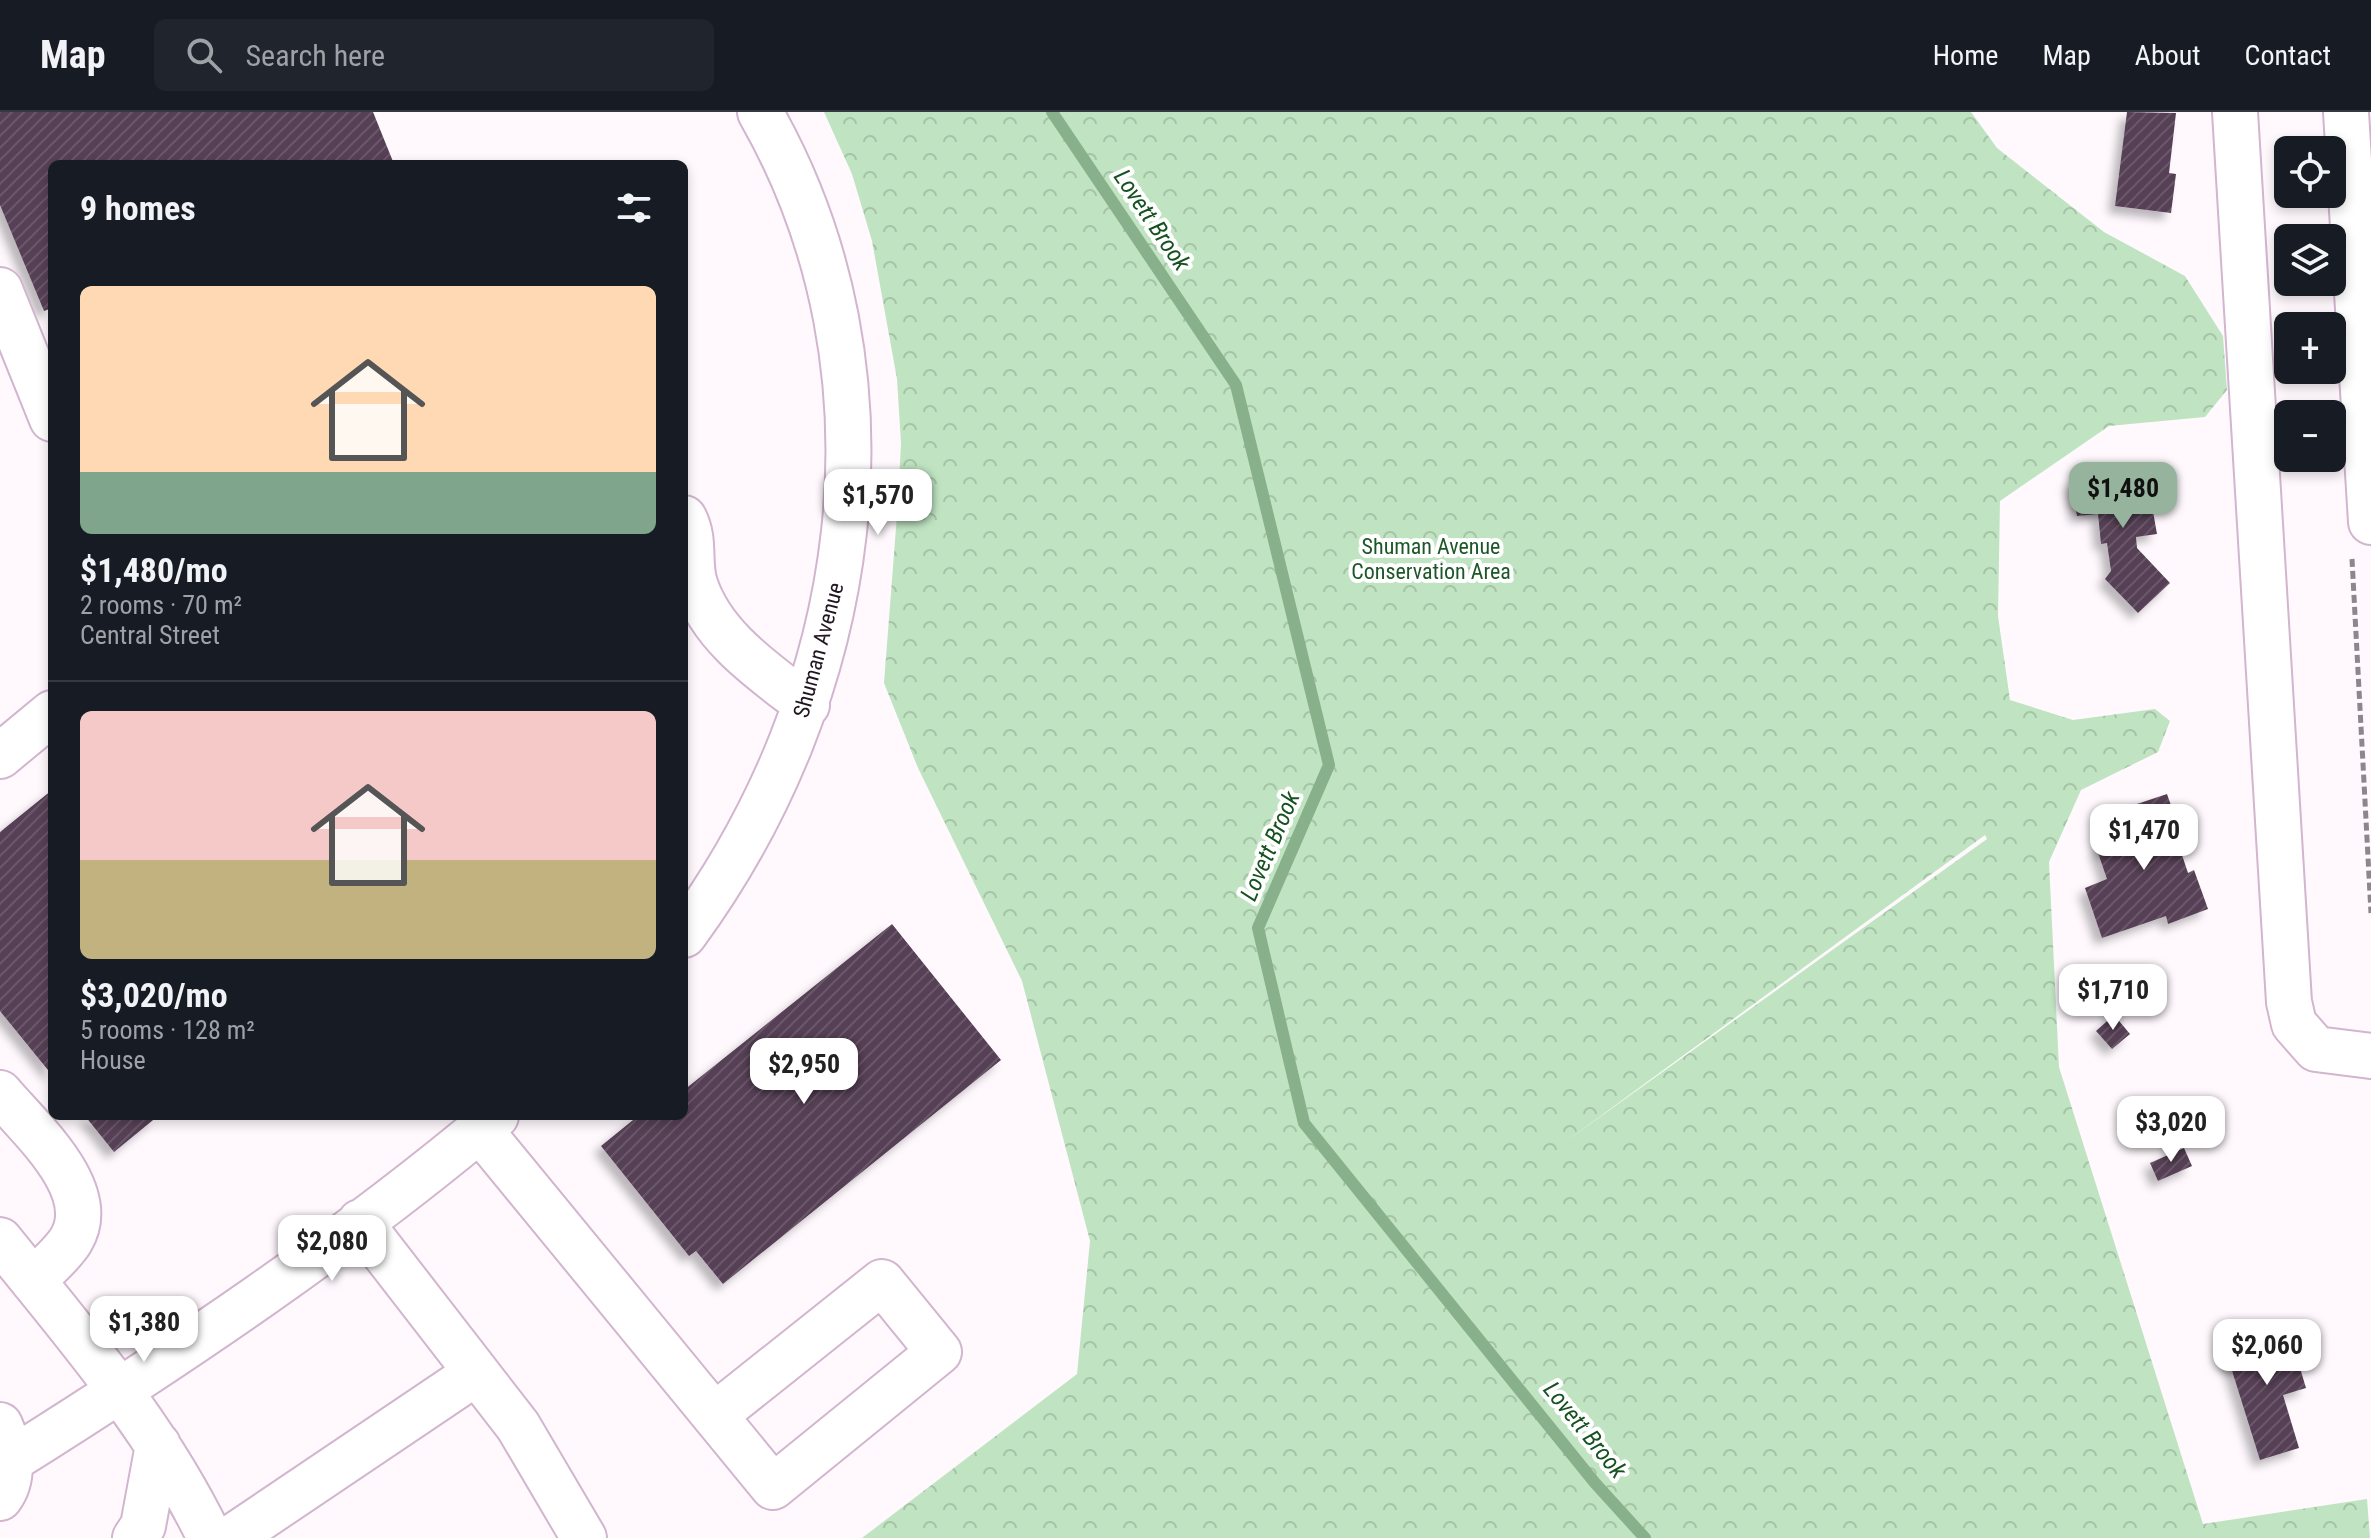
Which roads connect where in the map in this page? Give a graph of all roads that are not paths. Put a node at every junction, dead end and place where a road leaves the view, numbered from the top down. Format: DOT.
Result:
graph roads {
  1 [pos="760,112"];
  2 [pos="2235,112"];
  3 [pos="2346,112"];
  4 [pos="0,290"];
  5 [pos="48,409"];
  6 [pos="2371,522"];
  7 [pos="688,529"];
  8 [pos="807,705"];
  9 [pos="48,716"];
  10 [pos="0,756"];
  11 [pos="688,929"];
  12 [pos="2371,1056"];
  13 [pos="0,1093"];
  14 [pos="488,1123"];
  15 [pos="360,1222"];
  16 [pos="0,1240"];
  17 [pos="33,1281"];
  18 [pos="476,1373"];
  19 [pos="121,1390"];
  20 [pos="715,1415"];
  21 [pos="158,1445"];
  22 [pos="4,1461"];
  23 [pos="135,1538"];
  24 [pos="210,1538"];
  25 [pos="231,1538"];
  26 [pos="584,1538"];
  1 -- 8 [label="street, Shuman Avenue"];
  2 -- 12 [label="street"];
  3 -- 6 [label="street"];
  4 -- 5 [label="street"];
  7 -- 8 [label="street"];
  8 -- 11 [label="street, Shuman Avenue"];
  9 -- 10 [label="street"];
  13 -- 17 [label="street"];
  14 -- 15 [label="street"];
  14 -- 20 [label="street"];
  15 -- 18 [label="street"];
  15 -- 19 [label="street"];
  16 -- 17 [label="street"];
  17 -- 19 [label="street"];
  18 -- 25 [label="street"];
  18 -- 26 [label="street"];
  19 -- 21 [label="street"];
  19 -- 22 [label="street"];
  20 -- 20 [label="street"];
  21 -- 23 [label="street"];
  21 -- 24 [label="street"];
}
